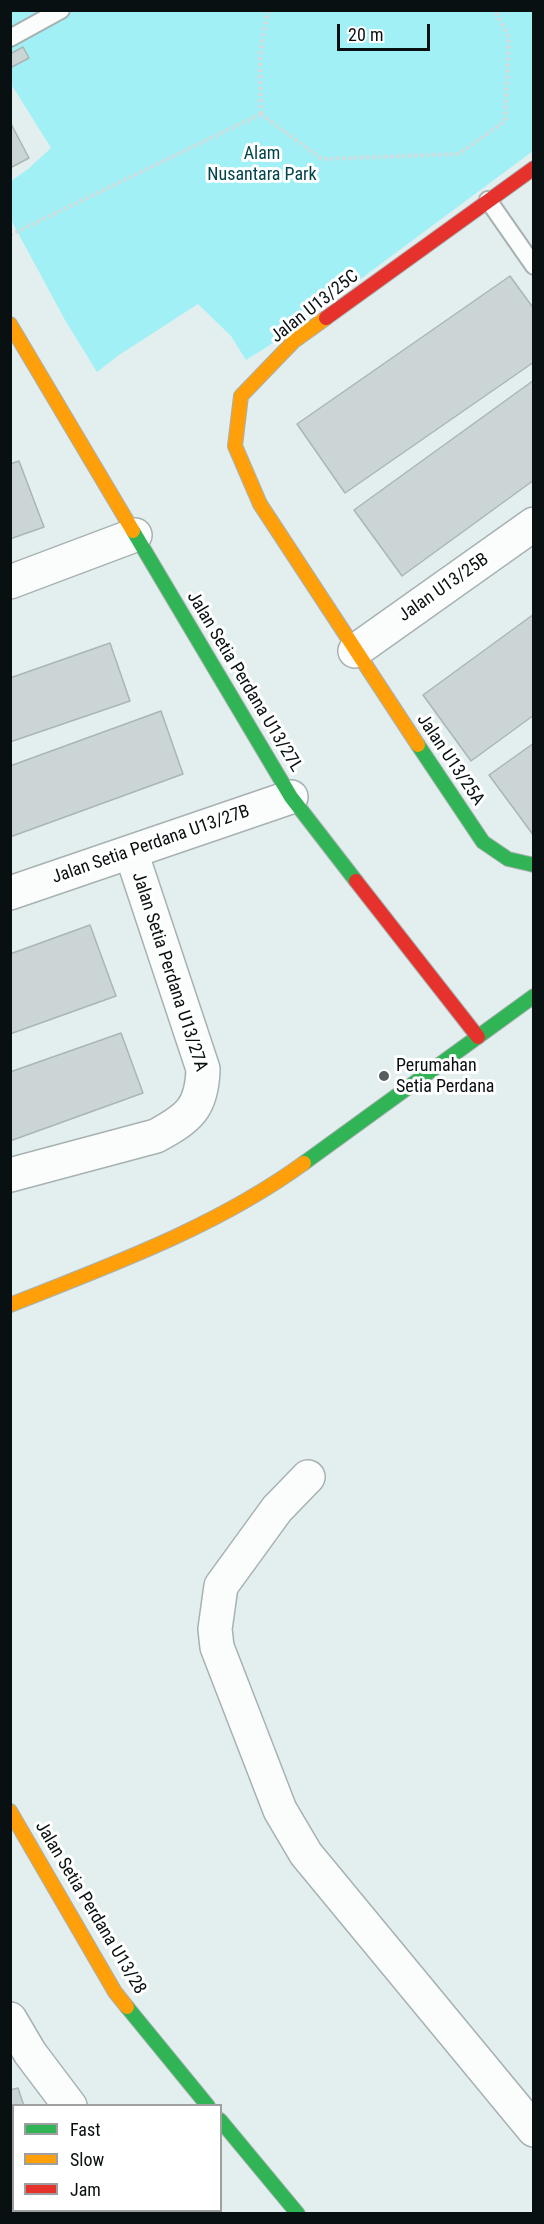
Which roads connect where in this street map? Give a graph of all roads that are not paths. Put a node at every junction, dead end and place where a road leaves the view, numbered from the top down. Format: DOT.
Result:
graph roads {
  1 [pos="61,10"];
  2 [pos="10,38"];
  3 [pos="534,168"];
  4 [pos="488,200"];
  5 [pos="534,266"];
  6 [pos="10,324"];
  7 [pos="534,525"];
  8 [pos="135,535"];
  9 [pos="10,582"];
  10 [pos="355,651"];
  11 [pos="291,797"];
  12 [pos="131,852"];
  13 [pos="534,865"];
  14 [pos="10,893"];
  15 [pos="534,996"];
  16 [pos="478,1037"];
  17 [pos="10,1175"];
  18 [pos="10,1305"];
  19 [pos="308,1477"];
  20 [pos="10,1811"];
  21 [pos="10,2019"];
  22 [pos="20,2056"];
  23 [pos="68,2104"];
  24 [pos="206,2104"];
  25 [pos="222,2122"];
  26 [pos="534,2130"];
  27 [pos="298,2214"];
  1 -- 2 [label="lane"];
  3 -- 4 [label="street, Jalan U13/25C"];
  4 -- 5 [label="lane"];
  4 -- 10 [label="street, Jalan U13/25C"];
  6 -- 8 [label="street, Jalan Setia Perdana U13/27L"];
  7 -- 10 [label="street, Jalan U13/25B"];
  8 -- 9 [label="street"];
  8 -- 11 [label="street, Jalan Setia Perdana U13/27L"];
  10 -- 13 [label="street, Jalan U13/25A"];
  11 -- 12 [label="street, Jalan Setia Perdana U13/27B"];
  11 -- 16 [label="street, Jalan Setia Perdana U13/27L"];
  12 -- 14 [label="street, Jalan Setia Perdana U13/27B"];
  12 -- 17 [label="street, Jalan Setia Perdana U13/27A"];
  15 -- 16 [label="street"];
  16 -- 18 [label="street"];
  19 -- 26 [label="street"];
  20 -- 24 [label="street, Jalan Setia Perdana U13/28"];
  21 -- 22 [label="street"];
  22 -- 23 [label="street"];
  25 -- 27 [label="street"];
}
